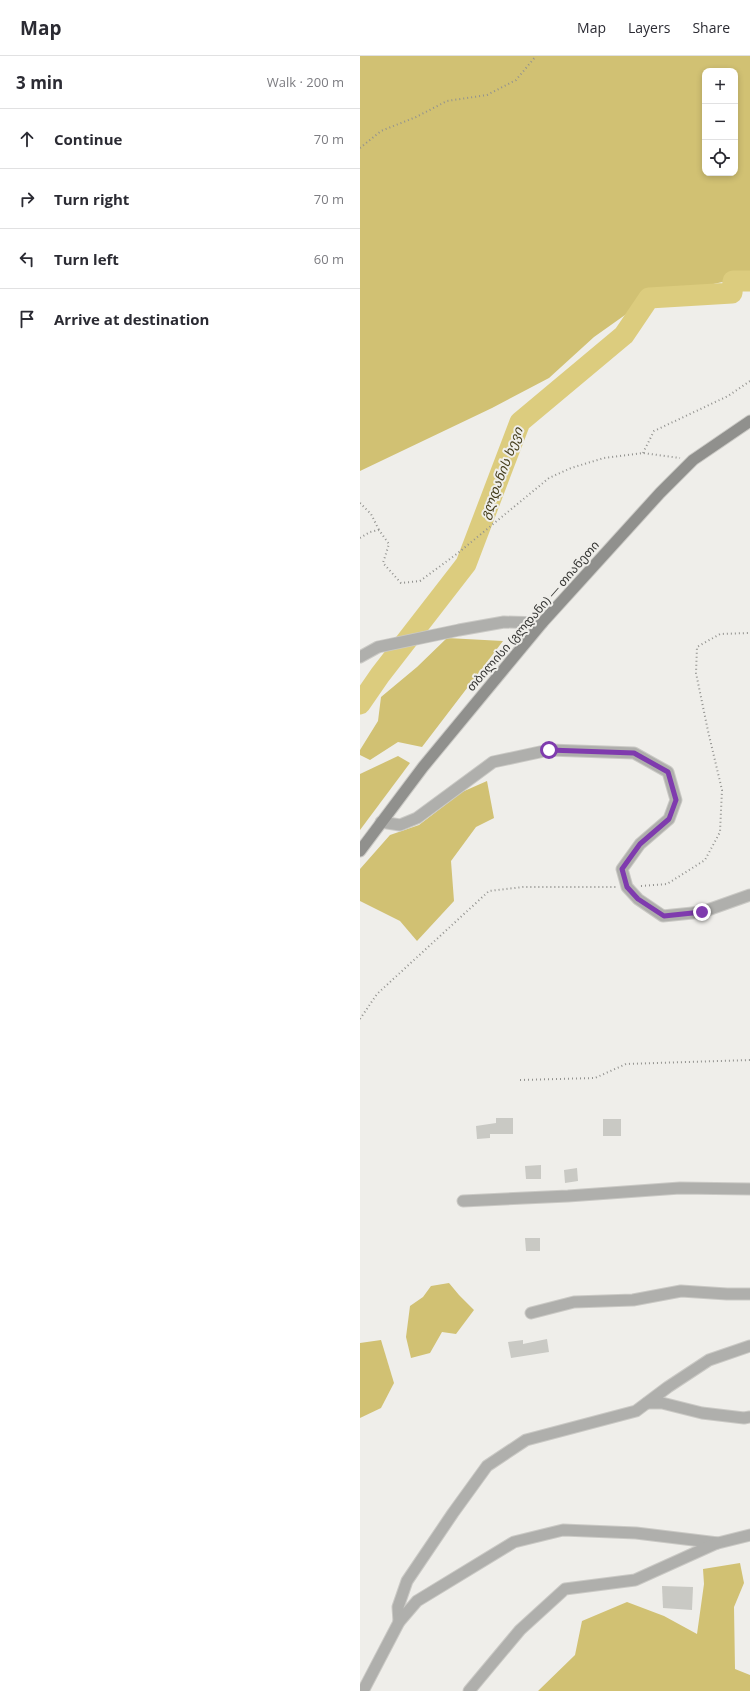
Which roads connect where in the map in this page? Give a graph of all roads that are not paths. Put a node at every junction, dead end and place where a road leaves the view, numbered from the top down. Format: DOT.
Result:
graph roads {
  1 [pos="750,421"];
  2 [pos="542,623"];
  3 [pos="360,657"];
  4 [pos="382,822"];
  5 [pos="360,852"];
  6 [pos="750,896"];
  7 [pos="750,1189"];
  8 [pos="464,1201"];
  9 [pos="750,1294"];
  10 [pos="531,1313"];
  11 [pos="750,1346"];
  12 [pos="647,1403"];
  13 [pos="750,1417"];
  14 [pos="750,1535"];
  15 [pos="718,1543"];
  16 [pos="399,1622"];
  17 [pos="363,1691"];
  18 [pos="469,1691"];
  1 -- 2 [label="main road, თბილისი (გლდანი) — თიანეთი"];
  2 -- 3 [label="street"];
  2 -- 4 [label="main road, თბილისი (გლდანი) — თიანეთი"];
  4 -- 5 [label="main road, თბილისი (გლდანი) — თიანეთი"];
  4 -- 6 [label="street"];
  7 -- 8 [label="street"];
  9 -- 10 [label="street"];
  11 -- 12 [label="street"];
  12 -- 13 [label="street"];
  12 -- 16 [label="street"];
  14 -- 15 [label="street"];
  15 -- 16 [label="street"];
  15 -- 18 [label="street"];
  16 -- 17 [label="street"];
}
